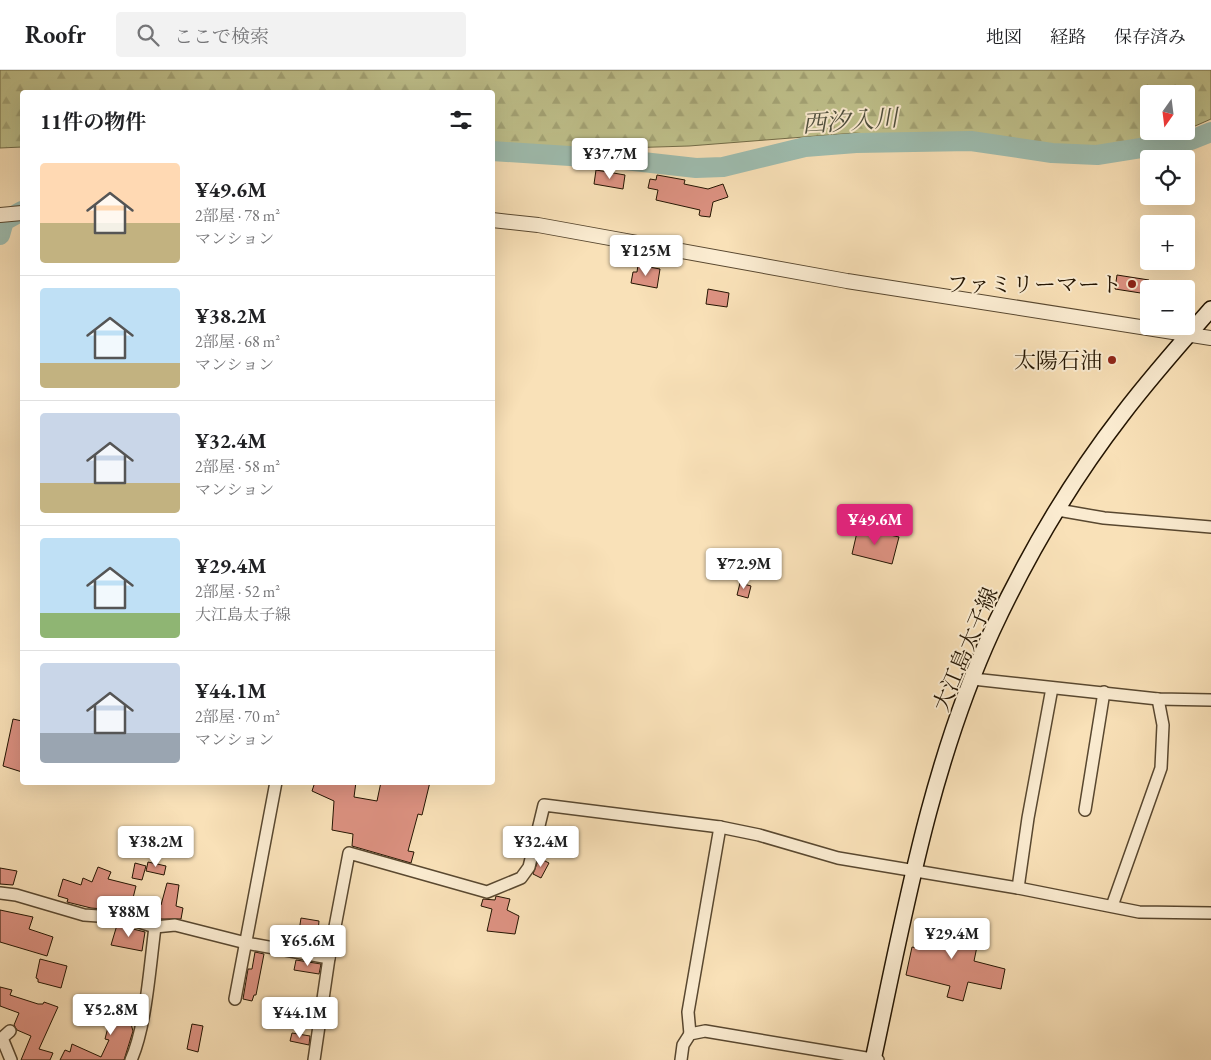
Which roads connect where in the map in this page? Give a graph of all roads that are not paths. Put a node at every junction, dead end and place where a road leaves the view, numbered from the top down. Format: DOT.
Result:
graph roads {
  1 [pos="20,213"];
  2 [pos="0,215"];
  3 [pos="495,220"];
  4 [pos="1211,308"];
  5 [pos="1140,327"];
  6 [pos="1195,327"];
  7 [pos="1188,335"];
  8 [pos="1194,335"];
  9 [pos="1211,338"];
  10 [pos="1058,510"];
  11 [pos="1211,526"];
  12 [pos="973,679"];
  13 [pos="1052,688"];
  14 [pos="1104,692"];
  15 [pos="1158,698"];
  16 [pos="1211,700"];
  17 [pos="275,785"];
  18 [pos="1085,810"];
  19 [pos="720,827"];
  20 [pos="914,872"];
  21 [pos="1018,888"];
  22 [pos="0,893"];
  23 [pos="1112,906"];
  24 [pos="1211,913"];
  25 [pos="155,927"];
  26 [pos="246,943"];
  27 [pos="329,958"];
  28 [pos="235,999"];
  29 [pos="10,1031"];
  30 [pos="690,1034"];
  31 [pos="11,1060"];
  32 [pos="131,1060"];
  33 [pos="314,1060"];
  34 [pos="681,1060"];
  35 [pos="874,1060"];
  1 -- 2 [label="street"];
  3 -- 5 [label="street"];
  4 -- 6 [label="main road, 大江島太子線"];
  7 -- 10 [label="main road, 大江島太子線"];
  8 -- 9 [label="street"];
  10 -- 11 [label="street"];
  10 -- 12 [label="main road, 大江島太子線"];
  12 -- 13 [label="street"];
  12 -- 20 [label="main road, 大江島太子線"];
  13 -- 14 [label="street"];
  13 -- 21 [label="street"];
  14 -- 15 [label="street"];
  14 -- 18 [label="street"];
  15 -- 16 [label="street"];
  15 -- 23 [label="street"];
  17 -- 26 [label="street"];
  19 -- 20 [label="street"];
  19 -- 27 [label="street"];
  19 -- 30 [label="street"];
  20 -- 21 [label="street"];
  20 -- 35 [label="main road, 大江島太子線"];
  21 -- 23 [label="street"];
  22 -- 25 [label="street"];
  23 -- 24 [label="street"];
  25 -- 26 [label="street"];
  25 -- 32 [label="street"];
  26 -- 27 [label="street"];
  26 -- 28 [label="street"];
  27 -- 33 [label="street"];
  29 -- 31 [label="street"];
  30 -- 34 [label="street"];
  30 -- 35 [label="street"];
}
